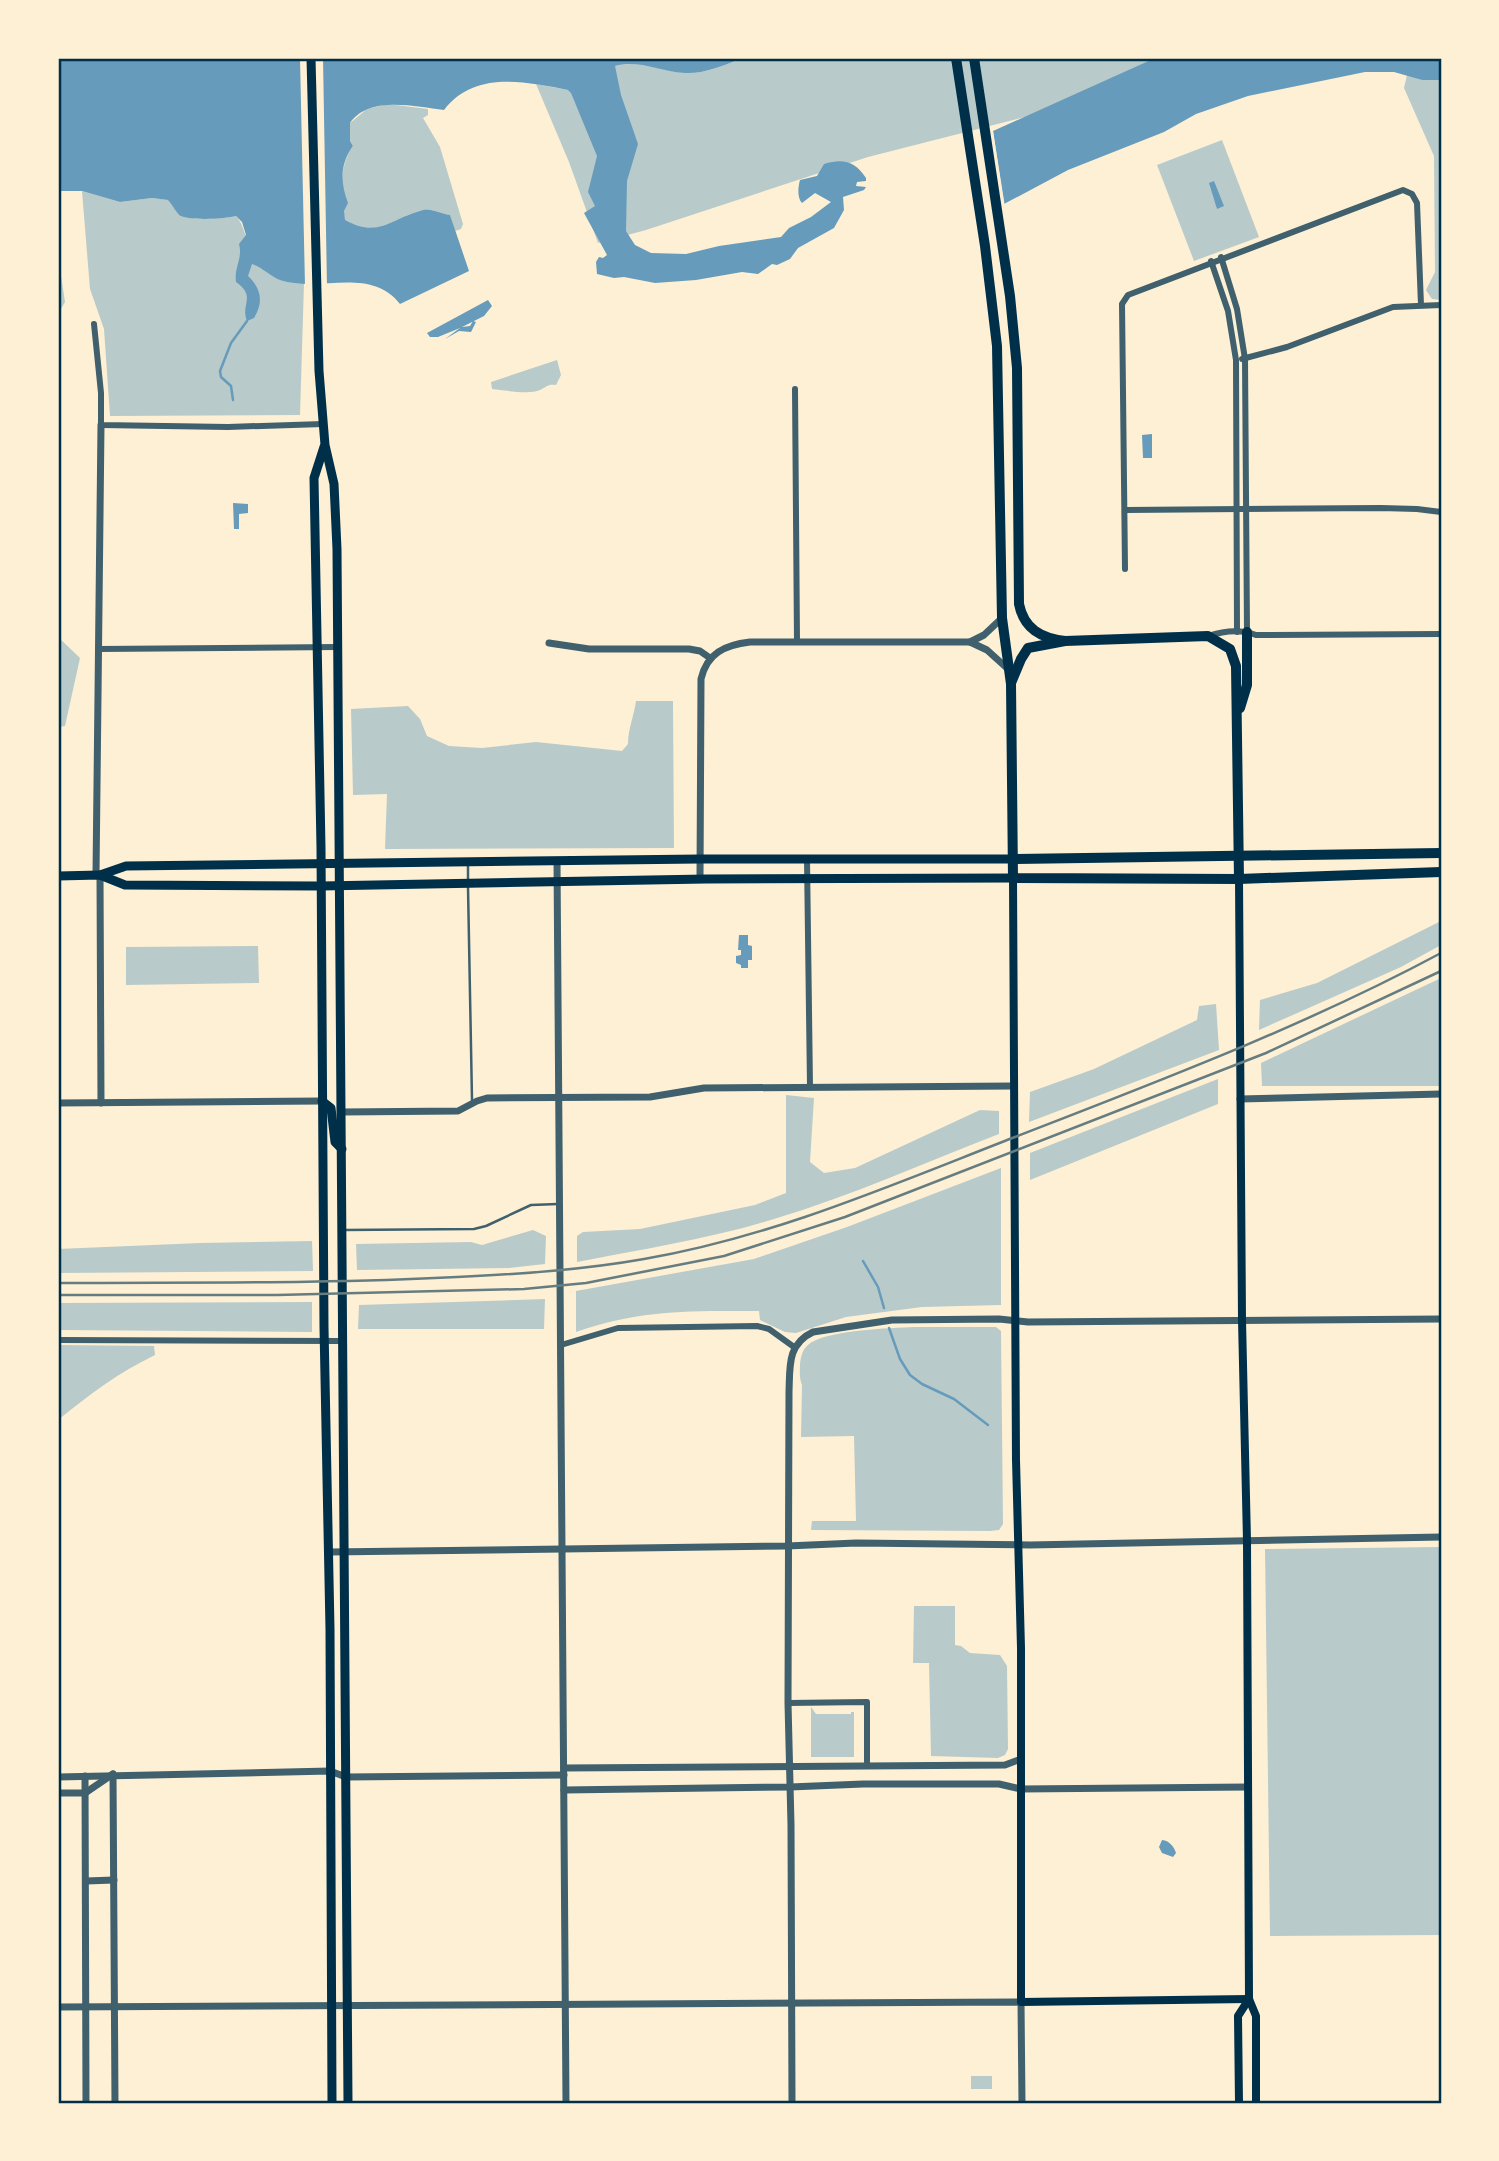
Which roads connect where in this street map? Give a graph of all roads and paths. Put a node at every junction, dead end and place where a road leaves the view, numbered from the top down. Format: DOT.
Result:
graph roads {
  1 [pos="311,58"];
  2 [pos="956,58"];
  3 [pos="974,58"];
  4 [pos="1221,257"];
  5 [pos="1211,261"];
  6 [pos="1421,305"];
  7 [pos="1441,305"];
  8 [pos="94,324"];
  9 [pos="1245,359"];
  10 [pos="1236,360"];
  11 [pos="795,389"];
  12 [pos="323,424"];
  13 [pos="101,425"];
  14 [pos="325,445"];
  15 [pos="1237,509"];
  16 [pos="1247,509"];
  17 [pos="1125,510"];
  18 [pos="1441,512"];
  19 [pos="1125,569"];
  20 [pos="1002,618"];
  21 [pos="1242,632"];
  22 [pos="1441,634"];
  23 [pos="1208,636"];
  24 [pos="797,641"];
  25 [pos="1065,641"];
  26 [pos="970,642"];
  27 [pos="549,643"];
  28 [pos="317,647"];
  29 [pos="337,647"];
  30 [pos="98,649"];
  31 [pos="710,658"];
  32 [pos="1009,669"];
  33 [pos="1011,684"];
  34 [pos="1237,719"];
  35 [pos="1441,853"];
  36 [pos="1238,856"];
  37 [pos="700,859"];
  38 [pos="807,859"];
  39 [pos="1013,859"];
  40 [pos="557,861"];
  41 [pos="468,862"];
  42 [pos="321,863"];
  43 [pos="340,863"];
  44 [pos="1441,873"];
  45 [pos="58,876"];
  46 [pos="98,876"];
  47 [pos="1013,878"];
  48 [pos="700,879"];
  49 [pos="807,879"];
  50 [pos="1238,879"];
  51 [pos="468,882"];
  52 [pos="557,883"];
  53 [pos="340,885"];
  54 [pos="321,886"];
  55 [pos="1014,1086"];
  56 [pos="810,1087"];
  57 [pos="1441,1094"];
  58 [pos="559,1098"];
  59 [pos="1240,1099"];
  60 [pos="322,1101"];
  61 [pos="58,1103"];
  62 [pos="101,1103"];
  63 [pos="472,1103"];
  64 [pos="342,1112"];
  65 [pos="342,1149"];
  66 [pos="561,1204"];
  67 [pos="343,1230"];
  68 [pos="1441,1319"];
  69 [pos="1242,1320"];
  70 [pos="1015,1322"];
  71 [pos="58,1340"];
  72 [pos="324,1341"];
  73 [pos="343,1341"];
  74 [pos="561,1345"];
  75 [pos="794,1347"];
  76 [pos="1441,1537"];
  77 [pos="1247,1541"];
  78 [pos="1018,1545"];
  79 [pos="788,1546"];
  80 [pos="562,1550"];
  81 [pos="328,1552"];
  82 [pos="344,1552"];
  83 [pos="788,1703"];
  84 [pos="1021,1759"];
  85 [pos="867,1766"];
  86 [pos="789,1767"];
  87 [pos="330,1771"];
  88 [pos="564,1772"];
  89 [pos="113,1774"];
  90 [pos="85,1776"];
  91 [pos="58,1777"];
  92 [pos="346,1777"];
  93 [pos="790,1787"];
  94 [pos="1248,1787"];
  95 [pos="1021,1789"];
  96 [pos="564,1790"];
  97 [pos="58,1793"];
  98 [pos="85,1793"];
  99 [pos="114,1880"];
  100 [pos="86,1881"];
  101 [pos="1249,1999"];
  102 [pos="792,2002"];
  103 [pos="1021,2002"];
  104 [pos="566,2004"];
  105 [pos="331,2005"];
  106 [pos="86,2006"];
  107 [pos="114,2006"];
  108 [pos="348,2006"];
  109 [pos="58,2007"];
  110 [pos="86,2103"];
  111 [pos="115,2103"];
  112 [pos="332,2103"];
  113 [pos="348,2103"];
  114 [pos="566,2103"];
  115 [pos="792,2103"];
  116 [pos="1022,2103"];
  117 [pos="1238,2103"];
  118 [pos="1256,2103"];
  1 -- 12 [label="main road"];
  2 -- 20 [label="highway"];
  3 -- 25 [label="highway"];
  4 -- 5 [label="street"];
  4 -- 6 [label="street"];
  4 -- 9 [label="street"];
  5 -- 10 [label="street"];
  5 -- 17 [label="street"];
  6 -- 7 [label="street"];
  6 -- 9 [label="street"];
  8 -- 13 [label="street"];
  9 -- 10 [label="street"];
  9 -- 16 [label="street"];
  10 -- 15 [label="street"];
  11 -- 24 [label="street"];
  12 -- 13 [label="street"];
  12 -- 14 [label="main road"];
  13 -- 30 [label="street"];
  14 -- 28 [label="main road"];
  14 -- 29 [label="main road"];
  15 -- 16 [label="street"];
  15 -- 17 [label="street"];
  15 -- 21 [label="street"];
  16 -- 18 [label="street"];
  16 -- 21 [label="street"];
  17 -- 19 [label="street"];
  20 -- 26 [label="street"];
  20 -- 32 [label="highway"];
  21 -- 22 [label="street"];
  21 -- 23 [label="street"];
  21 -- 34 [label="highway"];
  23 -- 25 [label="highway"];
  23 -- 34 [label="highway"];
  24 -- 26 [label="street"];
  24 -- 31 [label="street"];
  25 -- 33 [label="highway"];
  26 -- 32 [label="street"];
  27 -- 31 [label="street"];
  28 -- 29 [label="street"];
  28 -- 30 [label="street"];
  28 -- 42 [label="main road"];
  29 -- 43 [label="main road"];
  30 -- 46 [label="street"];
  31 -- 37 [label="street"];
  32 -- 33 [label="highway"];
  33 -- 39 [label="highway"];
  34 -- 36 [label="highway"];
  35 -- 36 [label="highway"];
  36 -- 39 [label="highway"];
  36 -- 50 [label="highway"];
  37 -- 38 [label="main road"];
  37 -- 40 [label="main road"];
  37 -- 48 [label="street"];
  38 -- 39 [label="main road"];
  38 -- 49 [label="street"];
  39 -- 47 [label="highway"];
  40 -- 41 [label="main road"];
  40 -- 52 [label="street"];
  41 -- 43 [label="main road"];
  41 -- 51 [label="lane"];
  42 -- 43 [label="main road"];
  42 -- 46 [label="main road"];
  42 -- 54 [label="main road"];
  43 -- 53 [label="main road"];
  44 -- 50 [label="highway"];
  45 -- 46 [label="main road"];
  46 -- 54 [label="main road"];
  46 -- 62 [label="street"];
  47 -- 49 [label="main road"];
  47 -- 50 [label="highway"];
  47 -- 55 [label="main road"];
  48 -- 49 [label="main road"];
  48 -- 52 [label="main road"];
  49 -- 56 [label="street"];
  50 -- 59 [label="main road"];
  51 -- 52 [label="main road"];
  51 -- 53 [label="main road"];
  51 -- 63 [label="lane"];
  52 -- 58 [label="street"];
  53 -- 54 [label="main road"];
  53 -- 64 [label="main road"];
  54 -- 60 [label="main road"];
  55 -- 56 [label="street"];
  55 -- 70 [label="main road"];
  56 -- 58 [label="street"];
  57 -- 59 [label="street"];
  58 -- 63 [label="street"];
  58 -- 66 [label="street"];
  59 -- 69 [label="main road"];
  60 -- 62 [label="street"];
  60 -- 65 [label="main road"];
  60 -- 72 [label="main road"];
  61 -- 62 [label="street"];
  63 -- 64 [label="street"];
  64 -- 65 [label="main road"];
  65 -- 67 [label="main road"];
  66 -- 67 [label="lane"];
  66 -- 74 [label="street"];
  67 -- 73 [label="main road"];
  68 -- 69 [label="street"];
  69 -- 70 [label="street"];
  69 -- 77 [label="main road"];
  70 -- 75 [label="street"];
  70 -- 78 [label="main road"];
  71 -- 72 [label="street"];
  72 -- 73 [label="street"];
  72 -- 81 [label="main road"];
  73 -- 82 [label="main road"];
  74 -- 75 [label="street"];
  74 -- 80 [label="street"];
  75 -- 79 [label="street"];
  76 -- 77 [label="street"];
  77 -- 78 [label="street"];
  77 -- 94 [label="main road"];
  78 -- 79 [label="street"];
  78 -- 84 [label="main road"];
  79 -- 80 [label="street"];
  79 -- 83 [label="street"];
  80 -- 82 [label="street"];
  80 -- 88 [label="street"];
  81 -- 82 [label="street"];
  81 -- 87 [label="main road"];
  82 -- 92 [label="main road"];
  83 -- 85 [label="street"];
  83 -- 86 [label="street"];
  84 -- 85 [label="street"];
  84 -- 95 [label="main road"];
  85 -- 86 [label="street"];
  86 -- 88 [label="street"];
  86 -- 93 [label="street"];
  87 -- 89 [label="street"];
  87 -- 92 [label="street"];
  87 -- 105 [label="main road"];
  88 -- 92 [label="street"];
  88 -- 96 [label="street"];
  89 -- 90 [label="street"];
  89 -- 98 [label="street"];
  89 -- 99 [label="street"];
  90 -- 91 [label="street"];
  90 -- 98 [label="street"];
  92 -- 108 [label="main road"];
  93 -- 95 [label="street"];
  93 -- 96 [label="street"];
  93 -- 102 [label="street"];
  94 -- 95 [label="street"];
  94 -- 101 [label="main road"];
  95 -- 103 [label="main road"];
  96 -- 104 [label="street"];
  97 -- 98 [label="street"];
  98 -- 100 [label="street"];
  99 -- 100 [label="street"];
  99 -- 107 [label="street"];
  100 -- 106 [label="street"];
  101 -- 103 [label="main road"];
  101 -- 117 [label="main road"];
  101 -- 118 [label="main road"];
  102 -- 103 [label="street"];
  102 -- 104 [label="street"];
  102 -- 115 [label="street"];
  103 -- 116 [label="street"];
  104 -- 108 [label="street"];
  104 -- 114 [label="street"];
  105 -- 107 [label="street"];
  105 -- 108 [label="street"];
  105 -- 112 [label="main road"];
  106 -- 107 [label="street"];
  106 -- 109 [label="street"];
  106 -- 110 [label="street"];
  107 -- 111 [label="street"];
  108 -- 113 [label="main road"];
}
